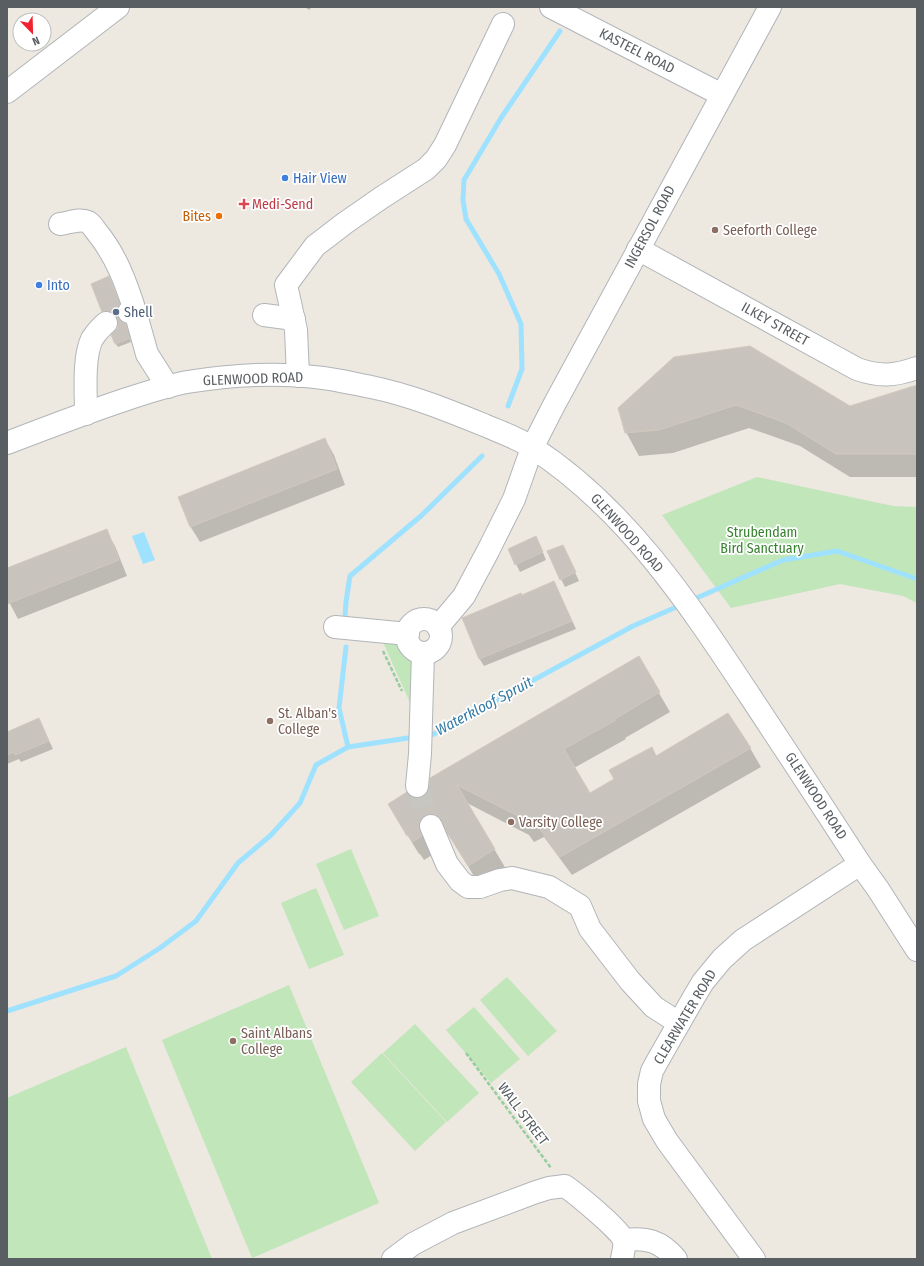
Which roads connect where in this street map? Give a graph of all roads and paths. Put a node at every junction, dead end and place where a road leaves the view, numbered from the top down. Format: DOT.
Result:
graph roads {
  1 [pos="118,7"];
  2 [pos="551,7"];
  3 [pos="770,7"];
  4 [pos="503,24"];
  5 [pos="7,92"];
  6 [pos="722,95"];
  7 [pos="60,224"];
  8 [pos="638,249"];
  9 [pos="264,315"];
  10 [pos="294,319"];
  11 [pos="106,323"];
  12 [pos="917,368"];
  13 [pos="298,376"];
  14 [pos="168,387"];
  15 [pos="86,414"];
  16 [pos="7,443"];
  17 [pos="532,448"];
  18 [pos="438,627"];
  19 [pos="335,628"];
  20 [pos="369,631"];
  21 [pos="408,634"];
  22 [pos="423,653"];
  23 [pos="403,693"];
  24 [pos="417,786"];
  25 [pos="431,826"];
  26 [pos="860,864"];
  27 [pos="917,950"];
  28 [pos="678,1023"];
  29 [pos="466,1053"];
  30 [pos="565,1186"];
  31 [pos="623,1249"];
  32 [pos="393,1259"];
  33 [pos="676,1259"];
  34 [pos="754,1259"];
  1 -- 5 [label="street"];
  2 -- 6 [label="street, KASTEEL ROAD"];
  3 -- 6 [label="street, INGERSOL ROAD"];
  4 -- 10 [label="street"];
  6 -- 8 [label="street, INGERSOL ROAD"];
  7 -- 14 [label="street"];
  8 -- 12 [label="street, ILKEY STREET"];
  8 -- 17 [label="street, INGERSOL ROAD"];
  9 -- 10 [label="street"];
  10 -- 13 [label="street"];
  11 -- 15 [label="street"];
  13 -- 14 [label="street, GLENWOOD ROAD"];
  13 -- 17 [label="street, GLENWOOD ROAD"];
  14 -- 15 [label="street, GLENWOOD ROAD"];
  15 -- 16 [label="street, GLENWOOD ROAD"];
  17 -- 18 [label="street, INGERSOL ROAD"];
  17 -- 26 [label="street, GLENWOOD ROAD"];
  18 -- 21 [label="street"];
  18 -- 22 [label="street"];
  19 -- 20 [label="street"];
  20 -- 21 [label="street"];
  20 -- 23 [label="path"];
  21 -- 22 [label="street"];
  22 -- 24 [label="street"];
  25 -- 28 [label="street"];
  26 -- 27 [label="street, GLENWOOD ROAD"];
  26 -- 28 [label="street, CLEARWATER ROAD"];
  28 -- 34 [label="street, CLEARWATER ROAD"];
  29 -- 30 [label="path, WALL STREET"];
  30 -- 31 [label="street"];
  30 -- 32 [label="street"];
  31 -- 33 [label="street"];
}
